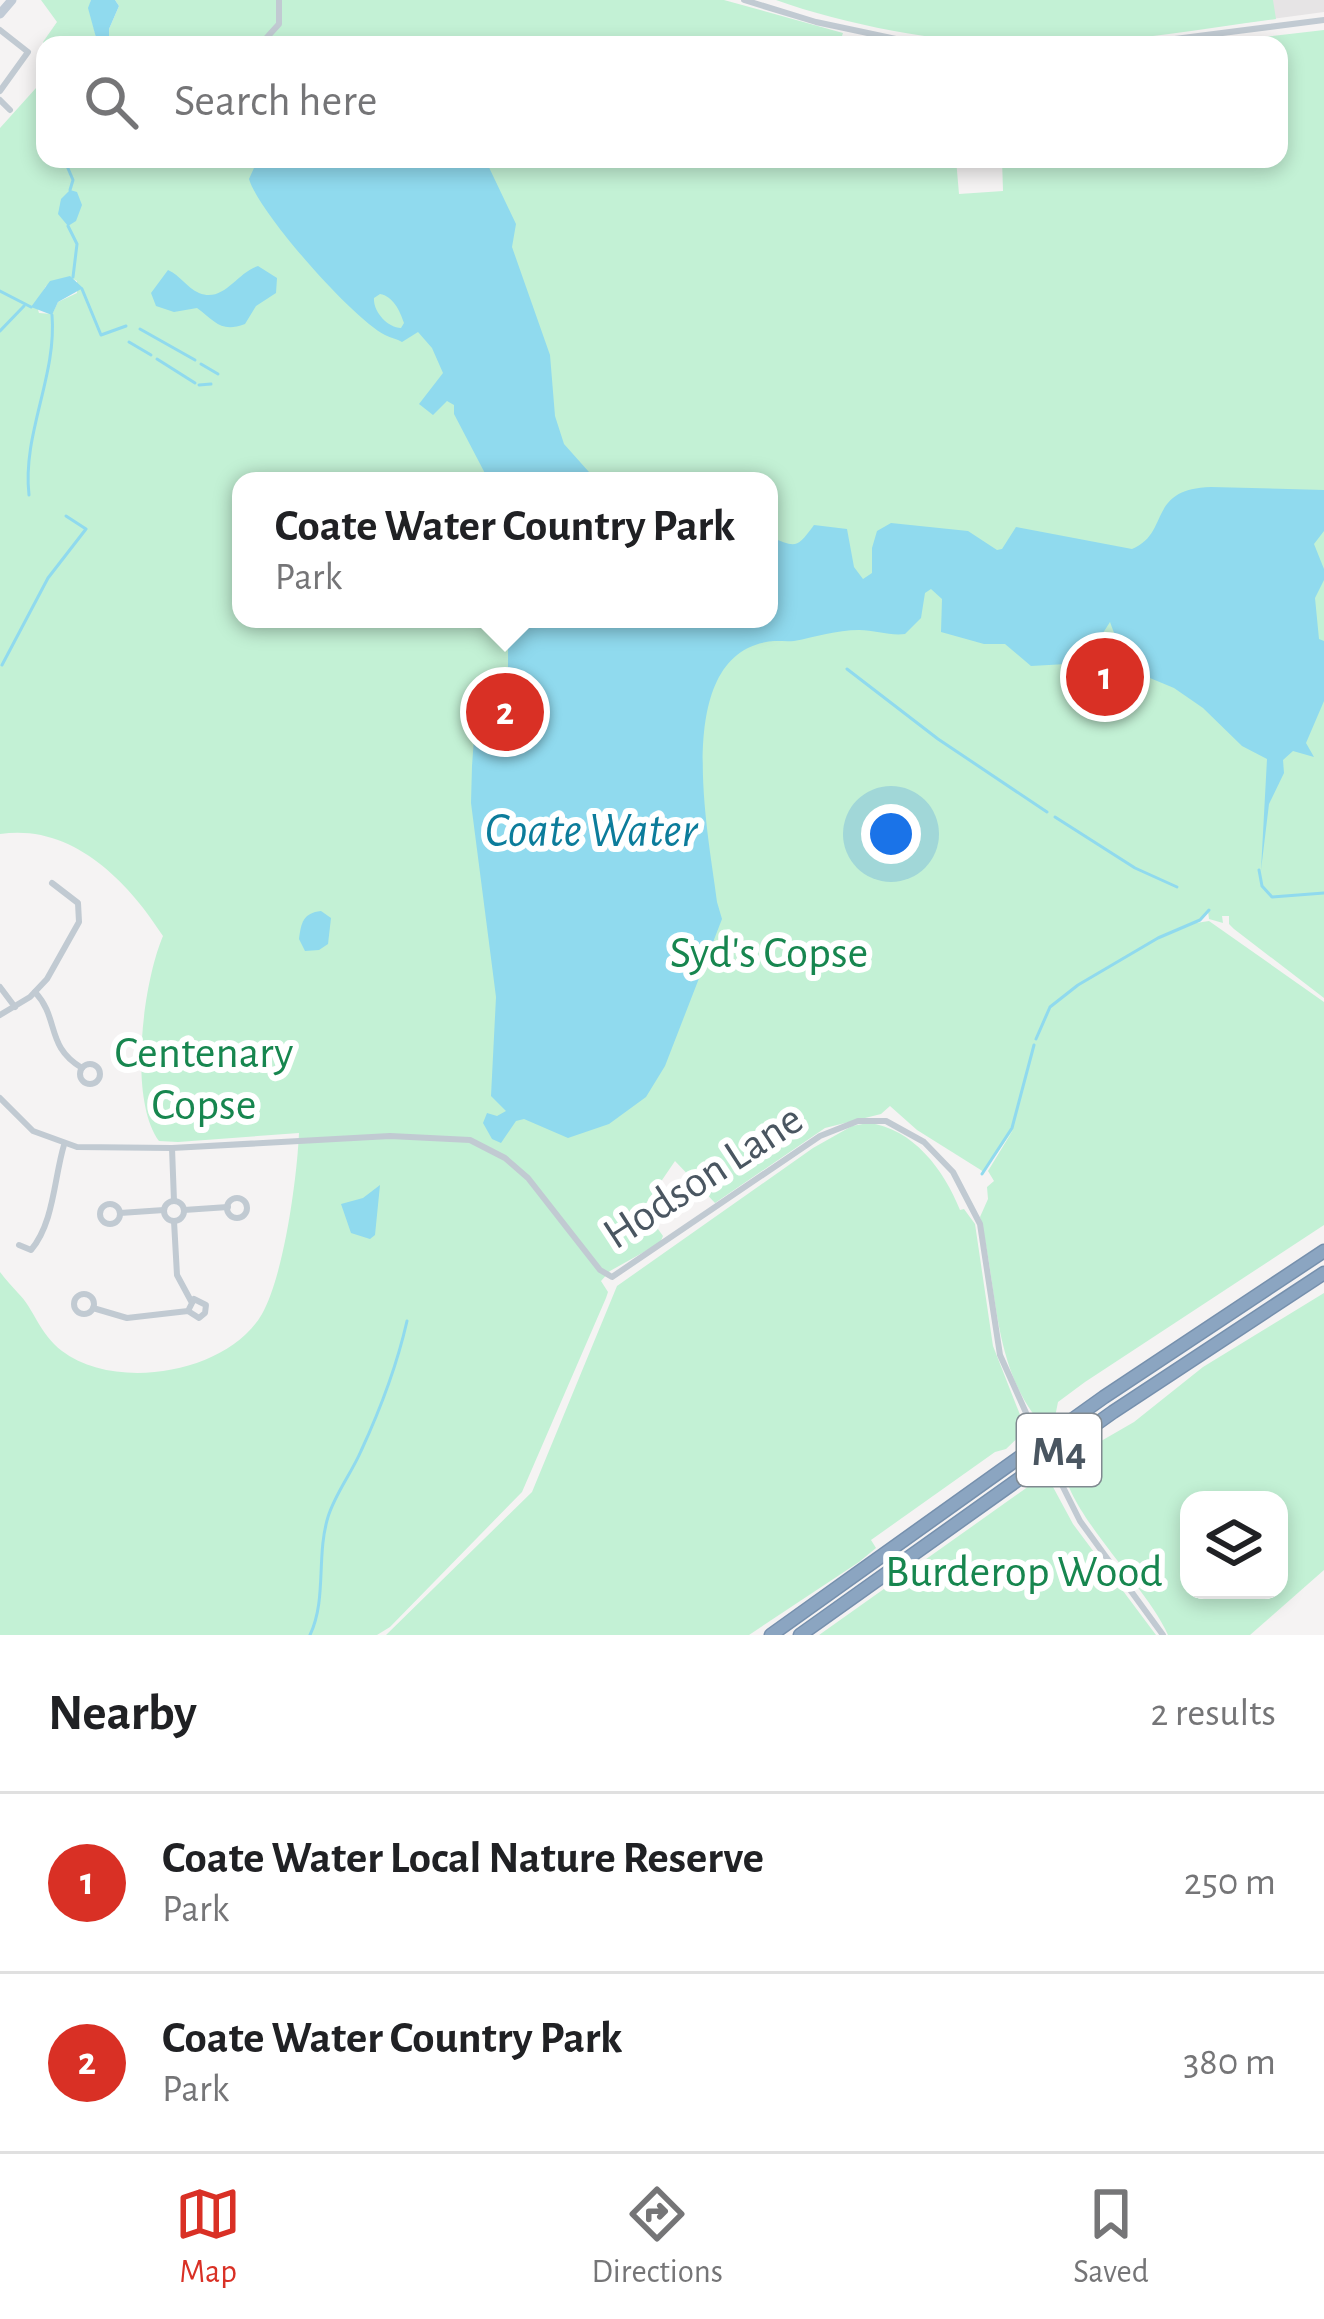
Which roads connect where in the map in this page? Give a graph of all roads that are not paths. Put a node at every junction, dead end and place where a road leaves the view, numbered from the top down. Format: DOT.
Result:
graph roads {
  1 [pos="12,0"];
  2 [pos="280,0"];
  3 [pos="744,0"];
  4 [pos="0,14"];
  5 [pos="1324,20"];
  6 [pos="0,30"];
  7 [pos="268,36"];
  8 [pos="881,36"];
  9 [pos="1199,36"];
  10 [pos="0,91"];
  11 [pos="0,100"];
  12 [pos="10,110"];
  13 [pos="56,889"];
  14 [pos="0,987"];
  15 [pos="35,992"];
  16 [pos="14,1007"];
  17 [pos="0,1015"];
  18 [pos="82,1068"];
  19 [pos="0,1098"];
  20 [pos="64,1145"];
  21 [pos="172,1148"];
  22 [pos="174,1201"];
  23 [pos="228,1207"];
  24 [pos="164,1210"];
  25 [pos="184,1210"];
  26 [pos="120,1214"];
  27 [pos="174,1220"];
  28 [pos="19,1244"];
  29 [pos="1324,1252"];
  30 [pos="1324,1273"];
  31 [pos="191,1301"];
  32 [pos="93,1309"];
  33 [pos="188,1311"];
  34 [pos="771,1635"];
  35 [pos="800,1635"];
  36 [pos="1163,1635"];
  1 -- 4 [label="main road"];
  2 -- 7 [label="street"];
  3 -- 8 [label="street"];
  5 -- 9 [label="street"];
  6 -- 10 [label="street"];
  11 -- 12 [label="street"];
  13 -- 15 [label="street"];
  14 -- 16 [label="street"];
  15 -- 16 [label="street"];
  15 -- 18 [label="street"];
  16 -- 17 [label="street"];
  19 -- 20 [label="street"];
  20 -- 21 [label="street"];
  20 -- 28 [label="street"];
  21 -- 22 [label="street"];
  21 -- 36 [label="street, Hodson Lane, bridge"];
  22 -- 24 [label="street"];
  22 -- 25 [label="street"];
  23 -- 25 [label="street"];
  24 -- 26 [label="street"];
  24 -- 27 [label="street"];
  25 -- 27 [label="street"];
  27 -- 31 [label="street"];
  29 -- 34 [label="highway, M4"];
  30 -- 35 [label="highway, M4"];
  31 -- 33 [label="street"];
  31 -- 33 [label="street"];
  32 -- 33 [label="street"];
}
